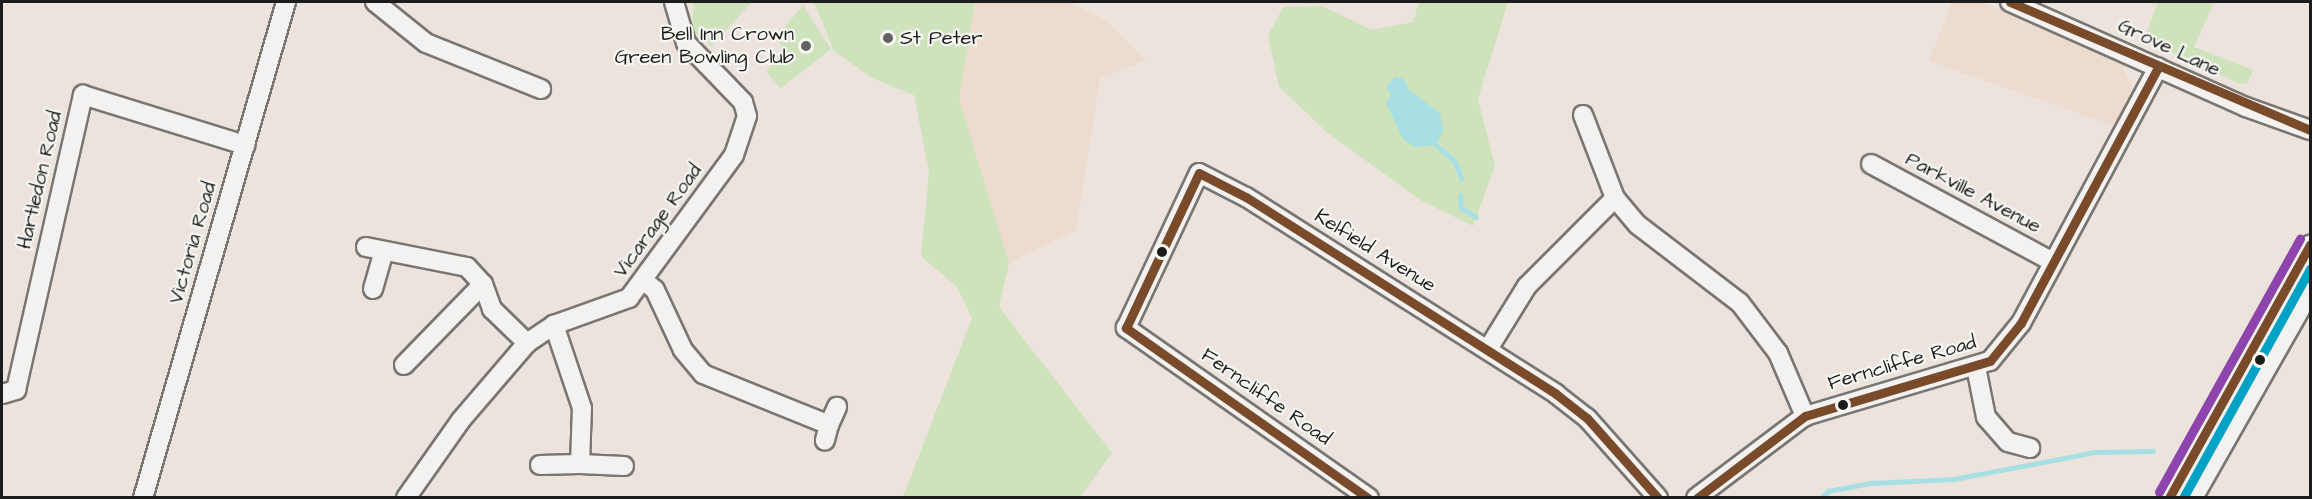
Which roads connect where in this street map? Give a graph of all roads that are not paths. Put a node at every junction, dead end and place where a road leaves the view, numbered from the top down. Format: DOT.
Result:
graph roads {
  1 [pos="286,2"];
  2 [pos="375,2"];
  3 [pos="674,2"];
  4 [pos="2010,2"];
  5 [pos="2158,67"];
  6 [pos="541,89"];
  7 [pos="1583,115"];
  8 [pos="2310,130"];
  9 [pos="245,145"];
  10 [pos="1871,164"];
  11 [pos="1615,198"];
  12 [pos="2310,245"];
  13 [pos="2053,262"];
  14 [pos="644,281"];
  15 [pos="483,284"];
  16 [pos="373,288"];
  17 [pos="2310,292"];
  18 [pos="554,325"];
  19 [pos="1135,337"];
  20 [pos="527,343"];
  21 [pos="1488,349"];
  22 [pos="404,365"];
  23 [pos="1976,367"];
  24 [pos="2,394"];
  25 [pos="837,407"];
  26 [pos="1805,416"];
  27 [pos="2017,451"];
  28 [pos="580,464"];
  29 [pos="540,465"];
  30 [pos="624,466"];
  31 [pos="143,498"];
  32 [pos="406,498"];
  33 [pos="1369,498"];
  34 [pos="1659,498"];
  35 [pos="1696,498"];
  36 [pos="2169,498"];
  37 [pos="2193,498"];
  1 -- 9 [label="street, Victoria Road"];
  2 -- 6 [label="street"];
  3 -- 14 [label="street, Vicarage Road"];
  4 -- 5 [label="street, Grove Lane"];
  5 -- 8 [label="street, Grove Lane"];
  5 -- 13 [label="street, Ferncliffe Road"];
  7 -- 11 [label="street"];
  9 -- 24 [label="street, Hartledon Road"];
  9 -- 31 [label="street, Victoria Road"];
  10 -- 13 [label="street, Parkville Avenue"];
  11 -- 21 [label="street"];
  11 -- 26 [label="street"];
  12 -- 36 [label="street"];
  13 -- 23 [label="street, Ferncliffe Road"];
  14 -- 18 [label="street, Vicarage Road"];
  14 -- 25 [label="street"];
  15 -- 16 [label="street"];
  15 -- 20 [label="street"];
  15 -- 22 [label="street"];
  17 -- 37 [label="street"];
  18 -- 20 [label="street, Vicarage Road"];
  18 -- 28 [label="street"];
  19 -- 21 [label="street, Kelfield Avenue"];
  19 -- 33 [label="street, Ferncliffe Road"];
  20 -- 32 [label="street, Vicarage Road"];
  21 -- 34 [label="street, Kelfield Avenue"];
  23 -- 26 [label="street, Ferncliffe Road"];
  23 -- 27 [label="street"];
  26 -- 35 [label="street, Ferncliffe Road"];
  28 -- 29 [label="street"];
  28 -- 30 [label="street"];
}
